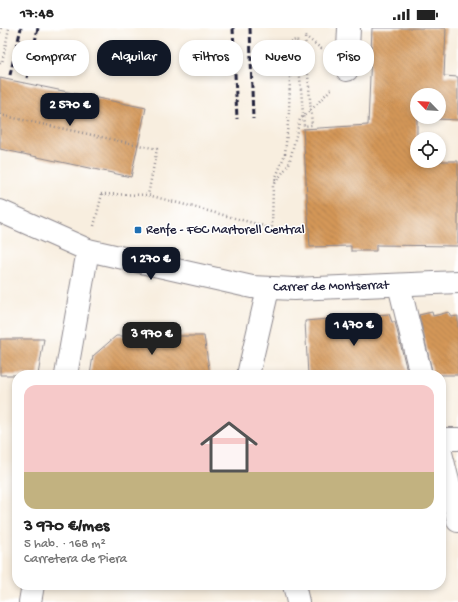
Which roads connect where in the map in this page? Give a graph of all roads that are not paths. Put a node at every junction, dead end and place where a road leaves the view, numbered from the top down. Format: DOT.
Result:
graph roads {
  1 [pos="349,28"];
  2 [pos="348,40"];
  3 [pos="0,210"];
  4 [pos="88,250"];
  5 [pos="458,282"];
  6 [pos="399,285"];
  7 [pos="268,289"];
  8 [pos="67,370"];
  9 [pos="249,370"];
  10 [pos="421,370"];
  11 [pos="446,439"];
  12 [pos="458,439"];
  13 [pos="446,473"];
  14 [pos="458,521"];
  15 [pos="32,590"];
  16 [pos="295,590"];
  17 [pos="30,602"];
  18 [pos="298,602"];
  1 -- 2 [label="street"];
  3 -- 4 [label="street, Carrer de Montserrat"];
  4 -- 7 [label="street, Carrer de Montserrat"];
  4 -- 8 [label="street"];
  5 -- 6 [label="street, Carrer de Montserrat"];
  6 -- 7 [label="street, Carrer de Montserrat"];
  6 -- 10 [label="street"];
  7 -- 9 [label="street"];
  11 -- 12 [label="street"];
  13 -- 14 [label="street"];
  15 -- 17 [label="street"];
  16 -- 18 [label="street"];
}
